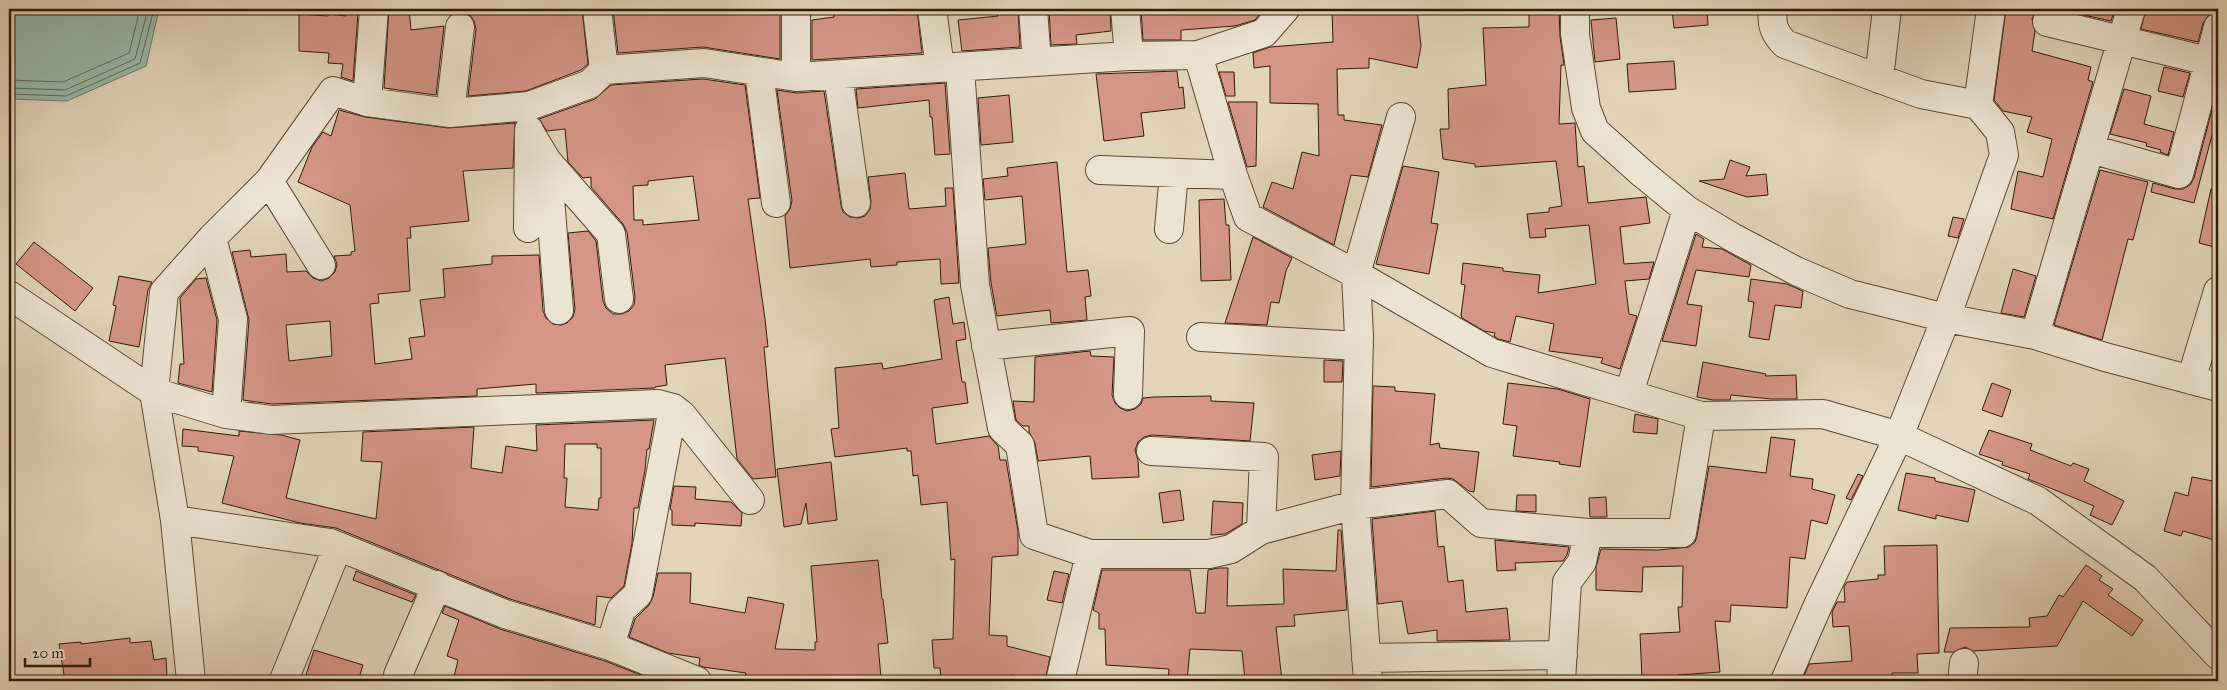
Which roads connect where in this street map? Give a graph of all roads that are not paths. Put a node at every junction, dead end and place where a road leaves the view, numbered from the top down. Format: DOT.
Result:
graph roads {
  1 [pos="374,9"];
  2 [pos="597,9"];
  3 [pos="796,9"];
  4 [pos="932,9"];
  5 [pos="1033,9"];
  6 [pos="1125,9"];
  7 [pos="1286,9"];
  8 [pos="1575,9"];
  9 [pos="1773,9"];
  10 [pos="1887,9"];
  11 [pos="1992,9"];
  12 [pos="2131,9"];
  13 [pos="2048,22"];
  14 [pos="460,27"];
  15 [pos="2218,27"];
  16 [pos="2123,41"];
  17 [pos="1130,56"];
  18 [pos="1198,56"];
  19 [pos="2208,61"];
  20 [pos="1037,62"];
  21 [pos="950,68"];
  22 [pos="604,70"];
  23 [pos="759,72"];
  24 [pos="838,75"];
  25 [pos="796,77"];
  26 [pos="1879,78"];
  27 [pos="367,102"];
  28 [pos="1978,105"];
  29 [pos="450,113"];
  30 [pos="1401,117"];
  31 [pos="529,118"];
  32 [pos="2091,149"];
  33 [pos="547,161"];
  34 [pos="1100,170"];
  35 [pos="1174,173"];
  36 [pos="1233,175"];
  37 [pos="269,181"];
  38 [pos="776,203"];
  39 [pos="856,203"];
  40 [pos="1687,210"];
  41 [pos="528,228"];
  42 [pos="1169,229"];
  43 [pos="212,238"];
  44 [pos="321,265"];
  45 [pos="1356,274"];
  46 [pos="2218,291"];
  47 [pos="9,295"];
  48 [pos="619,300"];
  49 [pos="559,310"];
  50 [pos="1946,318"];
  51 [pos="2035,334"];
  52 [pos="1201,336"];
  53 [pos="986,346"];
  54 [pos="1359,346"];
  55 [pos="2191,380"];
  56 [pos="2218,387"];
  57 [pos="154,392"];
  58 [pos="1629,393"];
  59 [pos="1128,395"];
  60 [pos="673,408"];
  61 [pos="226,414"];
  62 [pos="1701,416"];
  63 [pos="1899,436"];
  64 [pos="1151,451"];
  65 [pos="750,500"];
  66 [pos="1355,505"];
  67 [pos="175,520"];
  68 [pos="1261,530"];
  69 [pos="1588,533"];
  70 [pos="338,546"];
  71 [pos="1090,554"];
  72 [pos="438,585"];
  73 [pos="2216,643"];
  74 [pos="610,646"];
  75 [pos="1562,668"];
  76 [pos="1367,669"];
  77 [pos="284,680"];
  78 [pos="690,680"];
  79 [pos="191,681"];
  80 [pos="398,681"];
  81 [pos="1060,681"];
  82 [pos="1785,681"];
  1 -- 27 [label="street"];
  2 -- 22 [label="street"];
  3 -- 25 [label="street"];
  4 -- 21 [label="street"];
  5 -- 20 [label="street"];
  6 -- 17 [label="street"];
  7 -- 18 [label="street"];
  8 -- 40 [label="street"];
  9 -- 26 [label="street"];
  10 -- 26 [label="street"];
  11 -- 28 [label="street"];
  12 -- 16 [label="street"];
  13 -- 16 [label="street"];
  14 -- 29 [label="street"];
  15 -- 19 [label="street"];
  16 -- 19 [label="street"];
  16 -- 32 [label="street"];
  17 -- 18 [label="street"];
  17 -- 20 [label="street"];
  18 -- 36 [label="street"];
  19 -- 32 [label="street"];
  20 -- 21 [label="street"];
  21 -- 24 [label="street"];
  21 -- 53 [label="street"];
  22 -- 23 [label="street"];
  22 -- 31 [label="street"];
  23 -- 25 [label="street"];
  23 -- 38 [label="street"];
  24 -- 25 [label="street"];
  24 -- 39 [label="street"];
  26 -- 28 [label="street"];
  27 -- 29 [label="street"];
  27 -- 37 [label="street"];
  28 -- 50 [label="street"];
  29 -- 31 [label="street"];
  30 -- 45 [label="street"];
  31 -- 33 [label="street"];
  31 -- 41 [label="street"];
  32 -- 51 [label="street"];
  33 -- 48 [label="street"];
  33 -- 49 [label="street"];
  34 -- 35 [label="street"];
  35 -- 36 [label="street"];
  35 -- 42 [label="street"];
  36 -- 45 [label="street"];
  37 -- 43 [label="street"];
  37 -- 44 [label="street"];
  40 -- 50 [label="street"];
  40 -- 58 [label="street"];
  43 -- 57 [label="street"];
  43 -- 61 [label="street"];
  45 -- 54 [label="street"];
  45 -- 58 [label="street"];
  46 -- 55 [label="street"];
  47 -- 57 [label="street"];
  50 -- 51 [label="street"];
  50 -- 63 [label="street"];
  51 -- 55 [label="street"];
  52 -- 54 [label="street"];
  53 -- 59 [label="street"];
  53 -- 71 [label="street"];
  54 -- 66 [label="street"];
  55 -- 56 [label="street"];
  57 -- 61 [label="street"];
  57 -- 67 [label="street"];
  58 -- 62 [label="street"];
  60 -- 61 [label="street"];
  60 -- 65 [label="street"];
  60 -- 74 [label="street"];
  62 -- 63 [label="street"];
  62 -- 69 [label="street"];
  63 -- 73 [label="street"];
  63 -- 82 [label="street"];
  64 -- 68 [label="street"];
  66 -- 68 [label="street"];
  66 -- 69 [label="street"];
  66 -- 76 [label="street"];
  67 -- 70 [label="street"];
  67 -- 79 [label="street"];
  68 -- 71 [label="street"];
  69 -- 75 [label="street"];
  70 -- 72 [label="street"];
  70 -- 77 [label="street"];
  71 -- 81 [label="street"];
  72 -- 74 [label="street"];
  72 -- 80 [label="street"];
  74 -- 78 [label="street"];
  75 -- 76 [label="street"];
}
